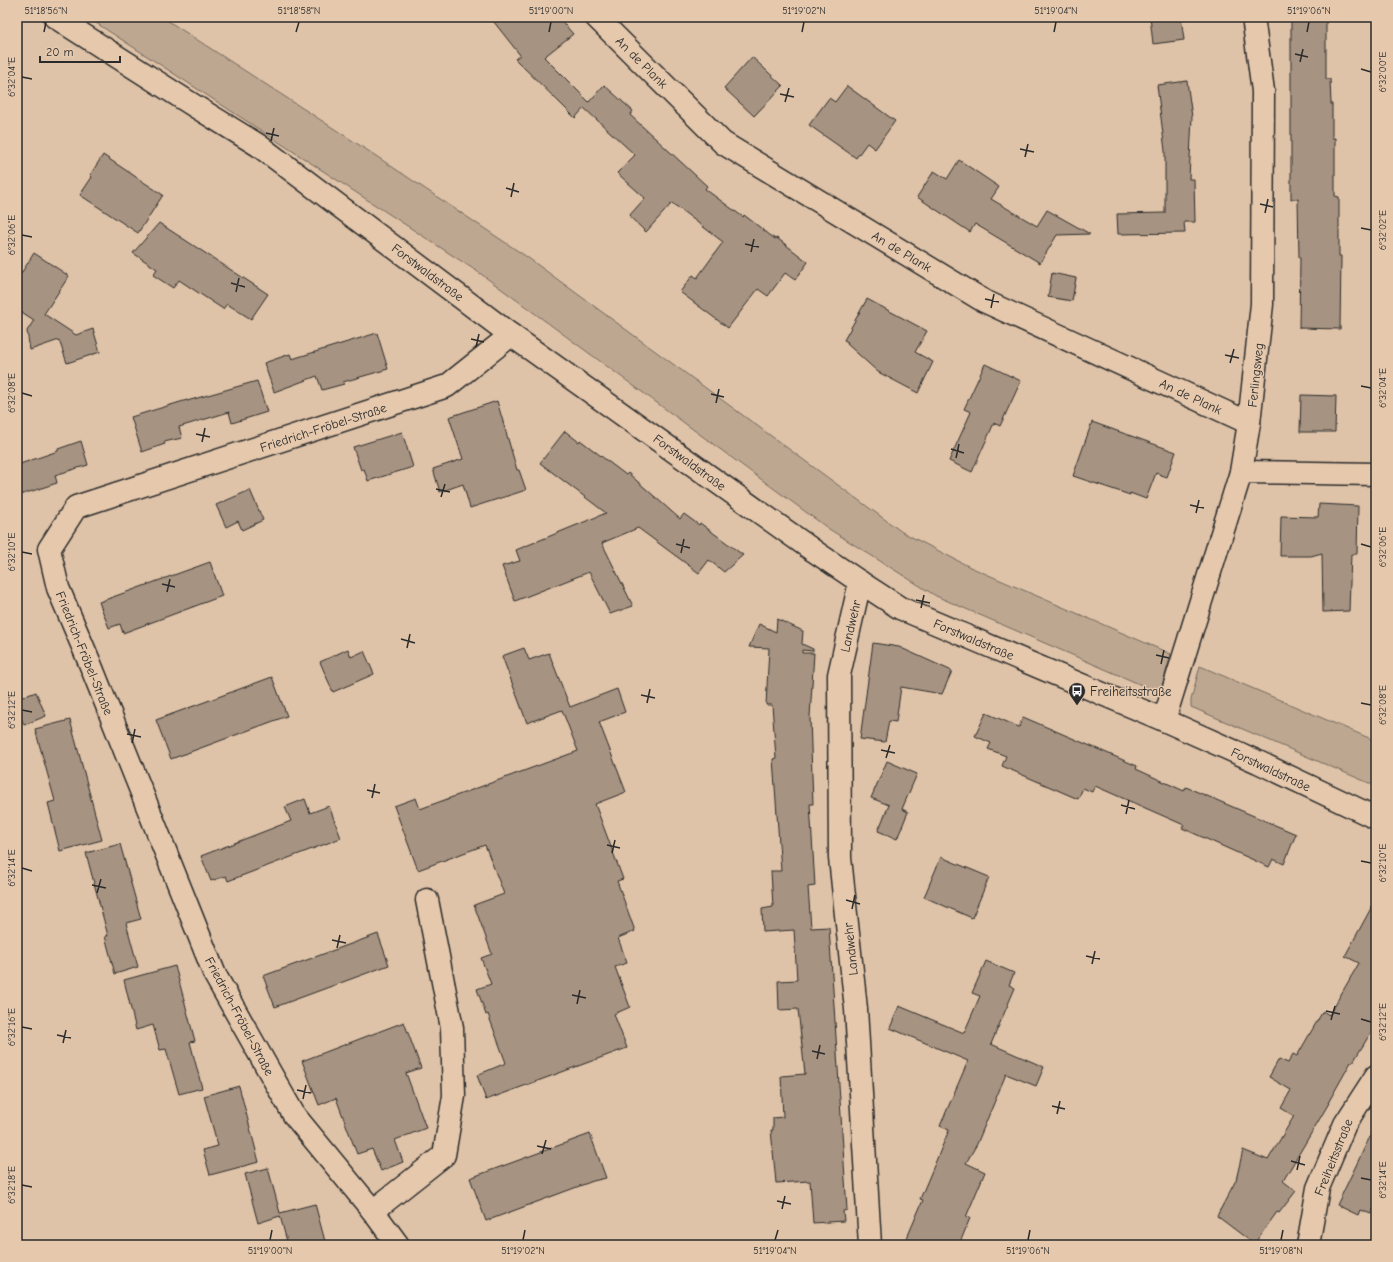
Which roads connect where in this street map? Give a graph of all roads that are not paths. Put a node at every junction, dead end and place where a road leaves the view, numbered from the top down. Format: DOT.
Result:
graph roads {
  1 [pos="55,17"];
  2 [pos="596,17"];
  3 [pos="1253,17"];
  4 [pos="511,335"];
  5 [pos="1250,423"];
  6 [pos="1241,472"];
  7 [pos="1376,474"];
  8 [pos="860,582"];
  9 [pos="1164,720"];
  10 [pos="1376,818"];
  11 [pos="427,900"];
  12 [pos="1376,1076"];
  13 [pos="373,1212"];
  14 [pos="398,1245"];
  15 [pos="870,1245"];
  16 [pos="1308,1245"];
  1 -- 4 [label="street, Forstwaldstraße"];
  2 -- 5 [label="street, An de Plank"];
  3 -- 5 [label="street, Ferlingsweg"];
  4 -- 8 [label="street, Forstwaldstraße"];
  4 -- 13 [label="street, Friedrich-Fröbel-Straße"];
  5 -- 6 [label="street, Ferlingsweg"];
  6 -- 7 [label="street"];
  6 -- 9 [label="street, Ferlingsweg"];
  8 -- 9 [label="street, Forstwaldstraße"];
  8 -- 15 [label="street, Landwehr"];
  9 -- 10 [label="street, Forstwaldstraße"];
  11 -- 13 [label="street"];
  12 -- 16 [label="street, Freiheitsstraße"];
  13 -- 14 [label="street, Friedrich-Fröbel-Straße"];
}
